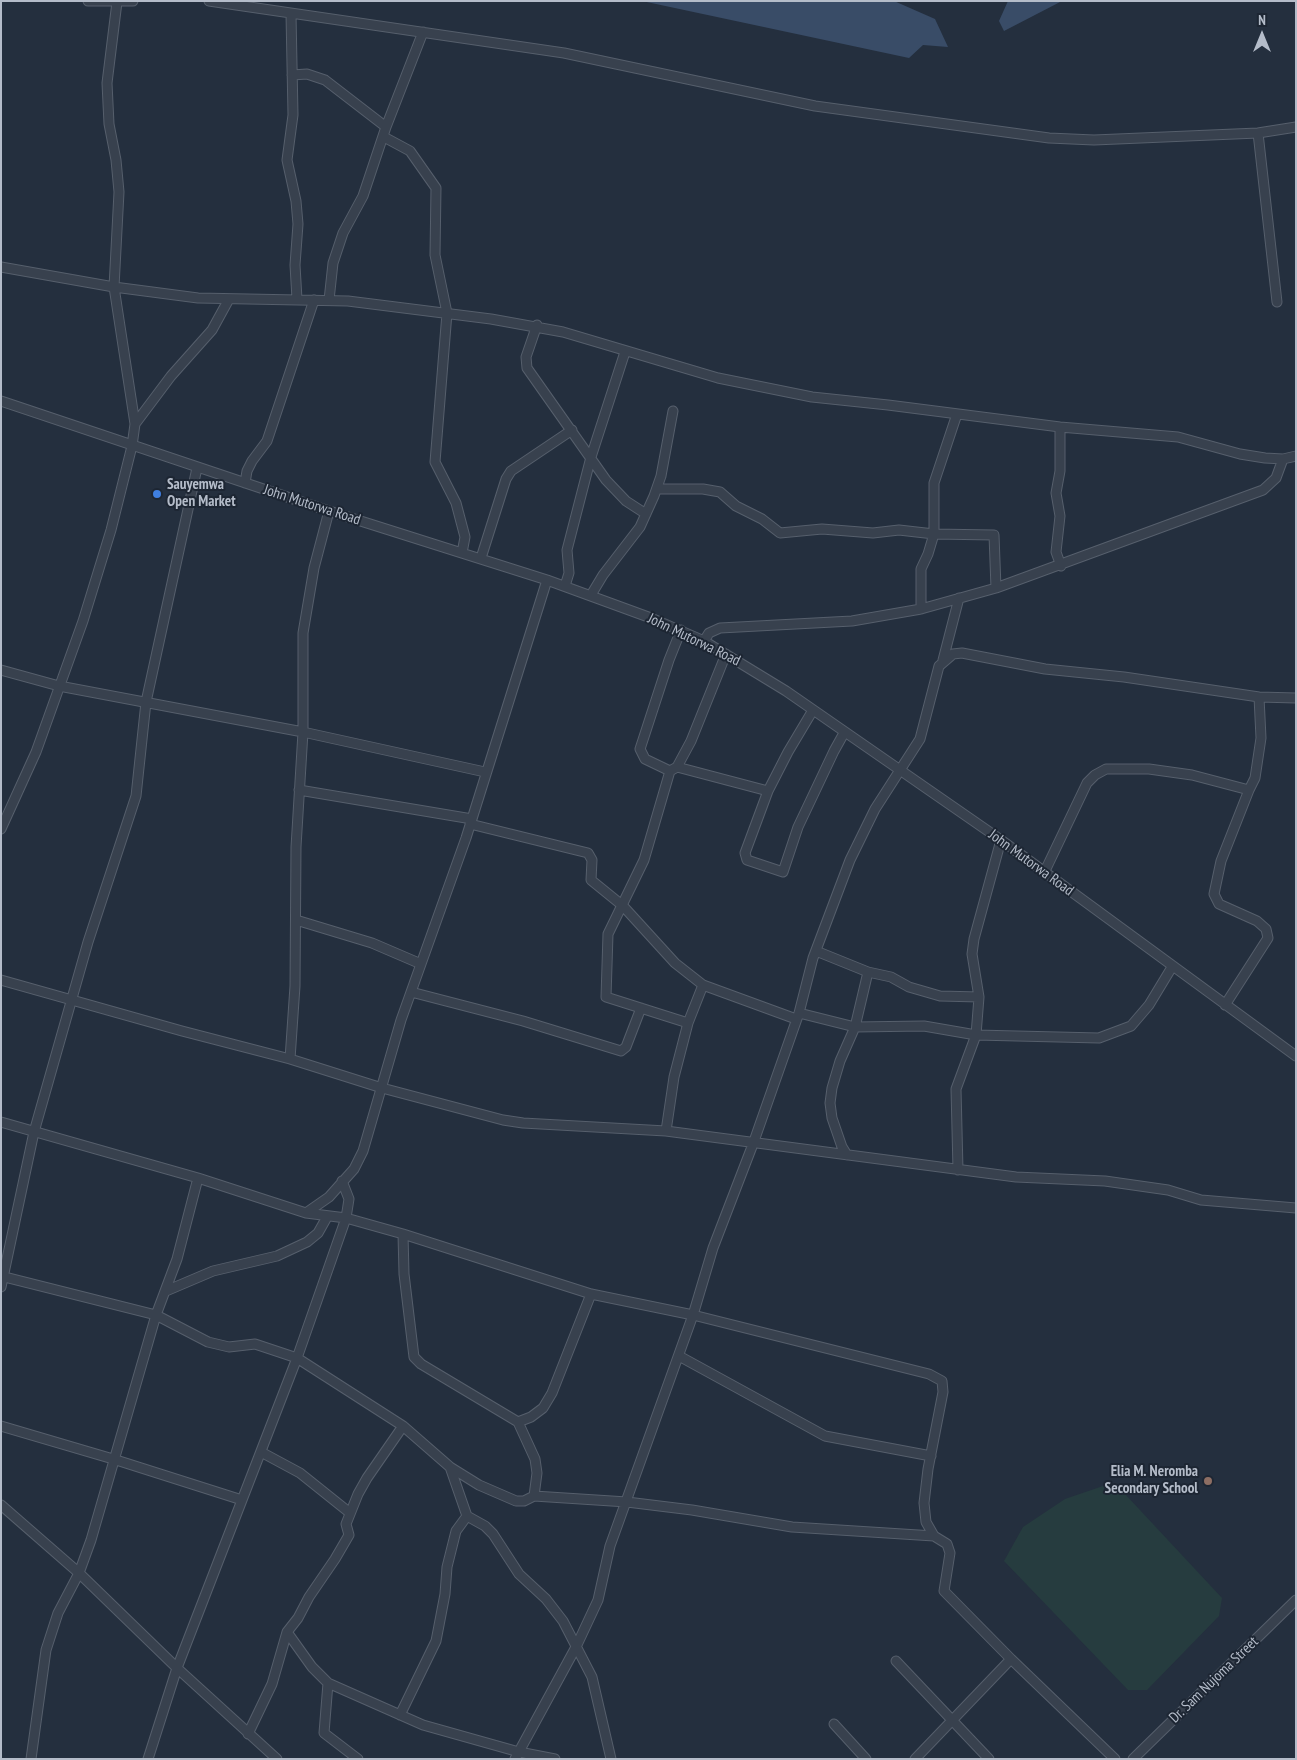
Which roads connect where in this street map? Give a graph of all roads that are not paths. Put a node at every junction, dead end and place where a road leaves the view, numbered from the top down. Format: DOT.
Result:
graph roads {
  1 [pos="88,1"];
  2 [pos="133,1"];
  3 [pos="209,1"];
  4 [pos="117,2"];
  5 [pos="291,14"];
  6 [pos="423,32"];
  7 [pos="292,75"];
  8 [pos="386,127"];
  9 [pos="1296,127"];
  10 [pos="1258,133"];
  11 [pos="384,137"];
  12 [pos="1,267"];
  13 [pos="114,287"];
  14 [pos="229,299"];
  15 [pos="297,299"];
  16 [pos="314,300"];
  17 [pos="329,300"];
  18 [pos="1277,302"];
  19 [pos="447,313"];
  20 [pos="537,326"];
  21 [pos="624,352"];
  22 [pos="1,401"];
  23 [pos="673,411"];
  24 [pos="957,414"];
  25 [pos="135,424"];
  26 [pos="1060,427"];
  27 [pos="572,430"];
  28 [pos="132,446"];
  29 [pos="1296,456"];
  30 [pos="591,458"];
  31 [pos="1283,459"];
  32 [pos="196,468"];
  33 [pos="245,483"];
  34 [pos="658,489"];
  35 [pos="329,511"];
  36 [pos="646,514"];
  37 [pos="934,534"];
  38 [pos="462,553"];
  39 [pos="480,558"];
  40 [pos="1060,566"];
  41 [pos="547,580"];
  42 [pos="565,586"];
  43 [pos="996,588"];
  44 [pos="591,595"];
  45 [pos="959,598"];
  46 [pos="921,610"];
  47 [pos="682,630"];
  48 [pos="704,642"];
  49 [pos="726,654"];
  50 [pos="943,660"];
  51 [pos="1,670"];
  52 [pos="59,686"];
  53 [pos="1259,697"];
  54 [pos="1296,698"];
  55 [pos="146,702"];
  56 [pos="814,710"];
  57 [pos="303,732"];
  58 [pos="844,732"];
  59 [pos="673,769"];
  60 [pos="900,770"];
  61 [pos="485,772"];
  62 [pos="299,790"];
  63 [pos="1249,790"];
  64 [pos="768,791"];
  65 [pos="471,822"];
  66 [pos="1,829"];
  67 [pos="1001,840"];
  68 [pos="1044,872"];
  69 [pos="623,906"];
  70 [pos="296,920"];
  71 [pos="816,951"];
  72 [pos="421,964"];
  73 [pos="1172,967"];
  74 [pos="868,972"];
  75 [pos="1,980"];
  76 [pos="703,984"];
  77 [pos="411,992"];
  78 [pos="979,996"];
  79 [pos="72,1000"];
  80 [pos="1225,1005"];
  81 [pos="641,1008"];
  82 [pos="797,1016"];
  83 [pos="688,1023"];
  84 [pos="855,1027"];
  85 [pos="976,1035"];
  86 [pos="1296,1056"];
  87 [pos="290,1059"];
  88 [pos="382,1088"];
  89 [pos="1,1122"];
  90 [pos="666,1131"];
  91 [pos="34,1132"];
  92 [pos="753,1144"];
  93 [pos="847,1154"];
  94 [pos="958,1170"];
  95 [pos="198,1178"];
  96 [pos="342,1181"];
  97 [pos="1296,1208"];
  98 [pos="306,1213"];
  99 [pos="327,1217"];
  100 [pos="346,1218"];
  101 [pos="403,1234"];
  102 [pos="2,1276"];
  103 [pos="1,1287"];
  104 [pos="166,1291"];
  105 [pos="591,1294"];
  106 [pos="693,1315"];
  107 [pos="156,1316"];
  108 [pos="679,1356"];
  109 [pos="297,1358"];
  110 [pos="518,1422"];
  111 [pos="1,1426"];
  112 [pos="403,1426"];
  113 [pos="262,1452"];
  114 [pos="931,1456"];
  115 [pos="114,1459"];
  116 [pos="450,1467"];
  117 [pos="534,1496"];
  118 [pos="242,1500"];
  119 [pos="627,1502"];
  120 [pos="1,1505"];
  121 [pos="350,1513"];
  122 [pos="467,1516"];
  123 [pos="934,1536"];
  124 [pos="79,1573"];
  125 [pos="1296,1600"];
  126 [pos="287,1632"];
  127 [pos="576,1647"];
  128 [pos="1011,1659"];
  129 [pos="896,1661"];
  130 [pos="177,1668"];
  131 [pos="328,1683"];
  132 [pos="400,1715"];
  133 [pos="954,1719"];
  134 [pos="834,1724"];
  135 [pos="248,1734"];
  136 [pos="517,1755"];
  137 [pos="31,1759"];
  138 [pos="148,1759"];
  139 [pos="276,1759"];
  140 [pos="358,1759"];
  141 [pos="555,1759"];
  142 [pos="611,1759"];
  143 [pos="866,1759"];
  144 [pos="914,1759"];
  145 [pos="989,1759"];
  146 [pos="1114,1759"];
  147 [pos="1133,1759"];
  1 -- 4 [label="street"];
  2 -- 4 [label="street"];
  3 -- 5 [label="street"];
  4 -- 13 [label="street"];
  5 -- 6 [label="street"];
  5 -- 7 [label="street"];
  6 -- 8 [label="street"];
  6 -- 10 [label="street"];
  7 -- 8 [label="street"];
  7 -- 15 [label="street"];
  8 -- 11 [label="street"];
  9 -- 10 [label="street"];
  10 -- 18 [label="street"];
  11 -- 17 [label="street"];
  11 -- 19 [label="street"];
  12 -- 13 [label="street"];
  13 -- 14 [label="street"];
  13 -- 25 [label="street"];
  14 -- 15 [label="street"];
  14 -- 25 [label="street"];
  15 -- 16 [label="street"];
  16 -- 17 [label="street"];
  16 -- 33 [label="street"];
  17 -- 19 [label="street"];
  19 -- 20 [label="street"];
  19 -- 38 [label="street"];
  20 -- 21 [label="street"];
  20 -- 27 [label="street"];
  21 -- 24 [label="street"];
  21 -- 30 [label="street"];
  22 -- 28 [label="street, John Mutorwa Road"];
  23 -- 34 [label="street"];
  24 -- 26 [label="street"];
  24 -- 37 [label="street"];
  25 -- 28 [label="street"];
  26 -- 31 [label="street"];
  26 -- 40 [label="street"];
  27 -- 30 [label="street"];
  27 -- 39 [label="street"];
  28 -- 32 [label="street, John Mutorwa Road"];
  28 -- 52 [label="street"];
  29 -- 31 [label="street"];
  30 -- 36 [label="street"];
  30 -- 42 [label="street"];
  31 -- 40 [label="street"];
  32 -- 33 [label="street, John Mutorwa Road"];
  32 -- 55 [label="street"];
  33 -- 35 [label="street, John Mutorwa Road"];
  34 -- 36 [label="street"];
  34 -- 37 [label="street"];
  35 -- 38 [label="street, John Mutorwa Road"];
  35 -- 57 [label="street"];
  36 -- 44 [label="street"];
  37 -- 43 [label="street"];
  37 -- 46 [label="street"];
  38 -- 39 [label="street, John Mutorwa Road"];
  39 -- 41 [label="street, John Mutorwa Road"];
  40 -- 43 [label="street"];
  41 -- 42 [label="street, John Mutorwa Road"];
  41 -- 61 [label="street"];
  42 -- 44 [label="street, John Mutorwa Road"];
  43 -- 45 [label="street"];
  44 -- 47 [label="street, John Mutorwa Road"];
  45 -- 46 [label="street"];
  45 -- 50 [label="street"];
  46 -- 48 [label="street"];
  47 -- 48 [label="street, John Mutorwa Road"];
  47 -- 59 [label="street"];
  48 -- 49 [label="street, John Mutorwa Road"];
  49 -- 56 [label="street, John Mutorwa Road"];
  49 -- 59 [label="street"];
  50 -- 53 [label="street"];
  50 -- 60 [label="street"];
  51 -- 52 [label="street"];
  52 -- 55 [label="street"];
  52 -- 66 [label="street"];
  53 -- 54 [label="street"];
  53 -- 63 [label="street"];
  55 -- 57 [label="street"];
  55 -- 79 [label="street"];
  56 -- 58 [label="street, John Mutorwa Road"];
  56 -- 64 [label="street"];
  57 -- 61 [label="street"];
  57 -- 62 [label="street"];
  58 -- 60 [label="street, John Mutorwa Road"];
  58 -- 64 [label="street"];
  59 -- 64 [label="street"];
  59 -- 69 [label="street"];
  60 -- 67 [label="street, John Mutorwa Road"];
  60 -- 71 [label="street"];
  61 -- 65 [label="street"];
  62 -- 65 [label="street"];
  62 -- 70 [label="street"];
  63 -- 68 [label="street"];
  63 -- 80 [label="street"];
  65 -- 69 [label="street"];
  65 -- 72 [label="street"];
  67 -- 68 [label="street, John Mutorwa Road"];
  67 -- 78 [label="street"];
  68 -- 73 [label="street, John Mutorwa Road"];
  69 -- 76 [label="street"];
  69 -- 81 [label="street"];
  70 -- 72 [label="street"];
  70 -- 87 [label="street"];
  71 -- 74 [label="street"];
  71 -- 82 [label="street"];
  72 -- 77 [label="street"];
  73 -- 80 [label="street, John Mutorwa Road"];
  73 -- 85 [label="street"];
  74 -- 78 [label="street"];
  74 -- 84 [label="street"];
  75 -- 79 [label="street"];
  76 -- 82 [label="street"];
  76 -- 83 [label="street"];
  77 -- 81 [label="street"];
  77 -- 88 [label="street"];
  78 -- 85 [label="street"];
  79 -- 87 [label="street"];
  79 -- 91 [label="street"];
  80 -- 86 [label="street, John Mutorwa Road"];
  81 -- 83 [label="street"];
  82 -- 84 [label="street"];
  82 -- 92 [label="street"];
  83 -- 90 [label="street"];
  84 -- 85 [label="street"];
  84 -- 93 [label="street"];
  85 -- 94 [label="street"];
  87 -- 88 [label="street"];
  88 -- 90 [label="street"];
  88 -- 96 [label="street"];
  89 -- 91 [label="street"];
  90 -- 92 [label="street"];
  91 -- 95 [label="street"];
  91 -- 102 [label="street"];
  92 -- 93 [label="street"];
  92 -- 106 [label="street"];
  93 -- 94 [label="street"];
  94 -- 97 [label="street"];
  95 -- 98 [label="street"];
  95 -- 104 [label="street"];
  96 -- 98 [label="street"];
  96 -- 100 [label="street"];
  98 -- 99 [label="street"];
  99 -- 100 [label="street"];
  99 -- 104 [label="street"];
  100 -- 101 [label="street"];
  100 -- 109 [label="street"];
  101 -- 105 [label="street"];
  101 -- 110 [label="street"];
  102 -- 103 [label="street"];
  102 -- 107 [label="street"];
  104 -- 107 [label="street"];
  105 -- 106 [label="street"];
  105 -- 110 [label="street"];
  106 -- 108 [label="street"];
  106 -- 114 [label="street"];
  107 -- 109 [label="street"];
  107 -- 115 [label="street"];
  108 -- 114 [label="street"];
  108 -- 119 [label="street"];
  109 -- 112 [label="street"];
  109 -- 113 [label="street"];
  110 -- 117 [label="street"];
  111 -- 115 [label="street"];
  112 -- 116 [label="street"];
  112 -- 121 [label="street"];
  113 -- 118 [label="street"];
  113 -- 121 [label="street"];
  114 -- 123 [label="street"];
  115 -- 118 [label="street"];
  115 -- 124 [label="street"];
  116 -- 117 [label="street"];
  116 -- 122 [label="street"];
  117 -- 119 [label="street"];
  118 -- 130 [label="street"];
  119 -- 123 [label="street"];
  119 -- 127 [label="street"];
  120 -- 124 [label="street"];
  121 -- 126 [label="street"];
  122 -- 127 [label="street"];
  122 -- 132 [label="street"];
  123 -- 128 [label="street"];
  124 -- 130 [label="street"];
  124 -- 137 [label="street"];
  125 -- 147 [label="street, Dr. Sam Nujoma Street"];
  126 -- 131 [label="street"];
  126 -- 135 [label="street"];
  127 -- 136 [label="street"];
  127 -- 142 [label="street"];
  128 -- 133 [label="street"];
  128 -- 146 [label="street"];
  129 -- 133 [label="street"];
  130 -- 135 [label="street"];
  130 -- 138 [label="street"];
  131 -- 132 [label="street"];
  131 -- 140 [label="street"];
  132 -- 136 [label="street"];
  133 -- 144 [label="street"];
  133 -- 145 [label="street"];
  134 -- 143 [label="street"];
  135 -- 139 [label="street"];
  136 -- 141 [label="street"];
}
